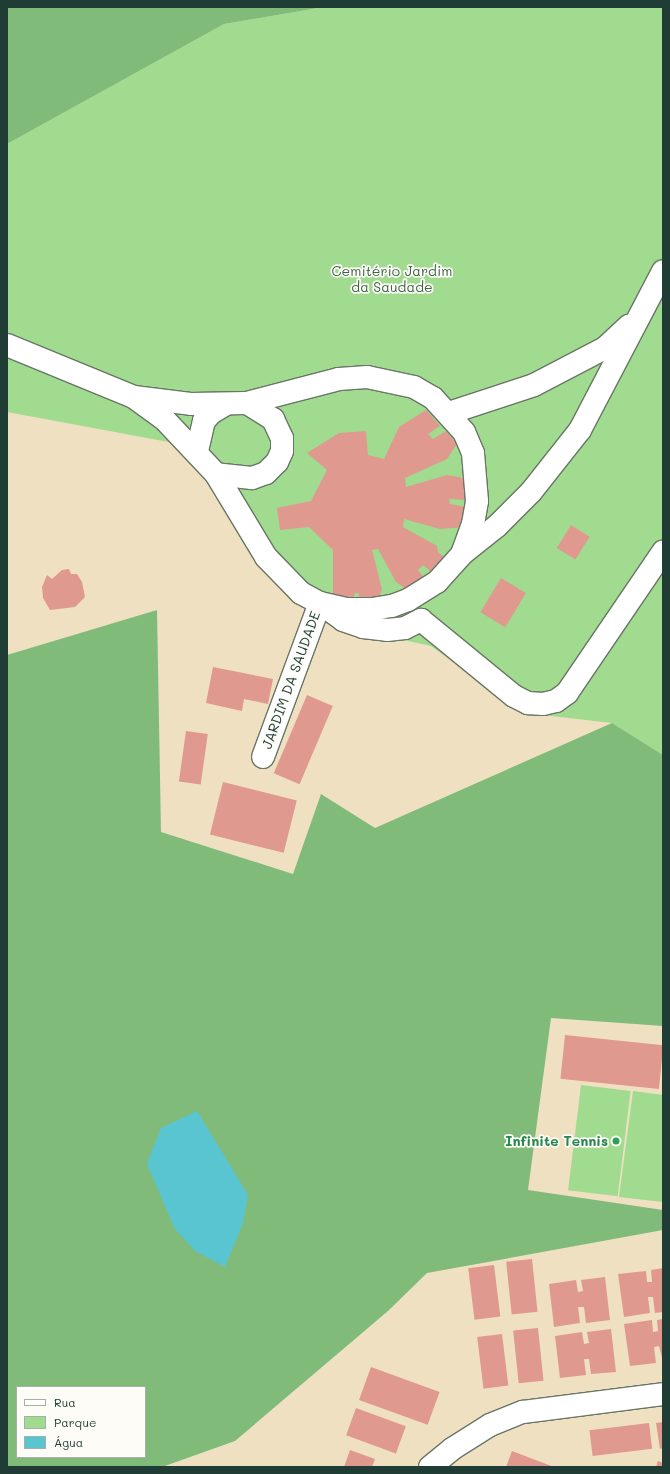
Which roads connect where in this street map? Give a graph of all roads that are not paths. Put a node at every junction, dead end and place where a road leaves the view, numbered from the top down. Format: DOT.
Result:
graph roads {
  1 [pos="663,271"];
  2 [pos="638,318"];
  3 [pos="7,345"];
  4 [pos="134,397"];
  5 [pos="236,403"];
  6 [pos="450,413"];
  7 [pos="198,451"];
  8 [pos="216,474"];
  9 [pos="663,552"];
  10 [pos="462,554"];
  11 [pos="424,591"];
  12 [pos="320,604"];
  13 [pos="421,620"];
  14 [pos="263,757"];
  15 [pos="663,1394"];
  16 [pos="430,1467"];
  1 -- 2 [label="main road, JARDIM DA SAUDADE"];
  2 -- 6 [label="main road, JARDIM DA SAUDADE"];
  2 -- 10 [label="main road, JARDIM DA SAUDADE"];
  3 -- 4 [label="main road, JARDIM DA SAUDADE"];
  4 -- 5 [label="main road, JARDIM DA SAUDADE"];
  4 -- 7 [label="main road, JARDIM DA SAUDADE"];
  5 -- 6 [label="main road, JARDIM DA SAUDADE"];
  5 -- 7 [label="main road, JARDIM DA SAUDADE"];
  5 -- 8 [label="main road, JARDIM DA SAUDADE"];
  6 -- 10 [label="main road, JARDIM DA SAUDADE"];
  7 -- 8 [label="main road, JARDIM DA SAUDADE"];
  8 -- 12 [label="main road, JARDIM DA SAUDADE"];
  9 -- 13 [label="main road"];
  10 -- 11 [label="main road, JARDIM DA SAUDADE"];
  11 -- 12 [label="main road, JARDIM DA SAUDADE"];
  11 -- 13 [label="main road"];
  12 -- 13 [label="main road, JARDIM DA SAUDADE"];
  12 -- 14 [label="main road, JARDIM DA SAUDADE"];
  15 -- 16 [label="main road"];
}
